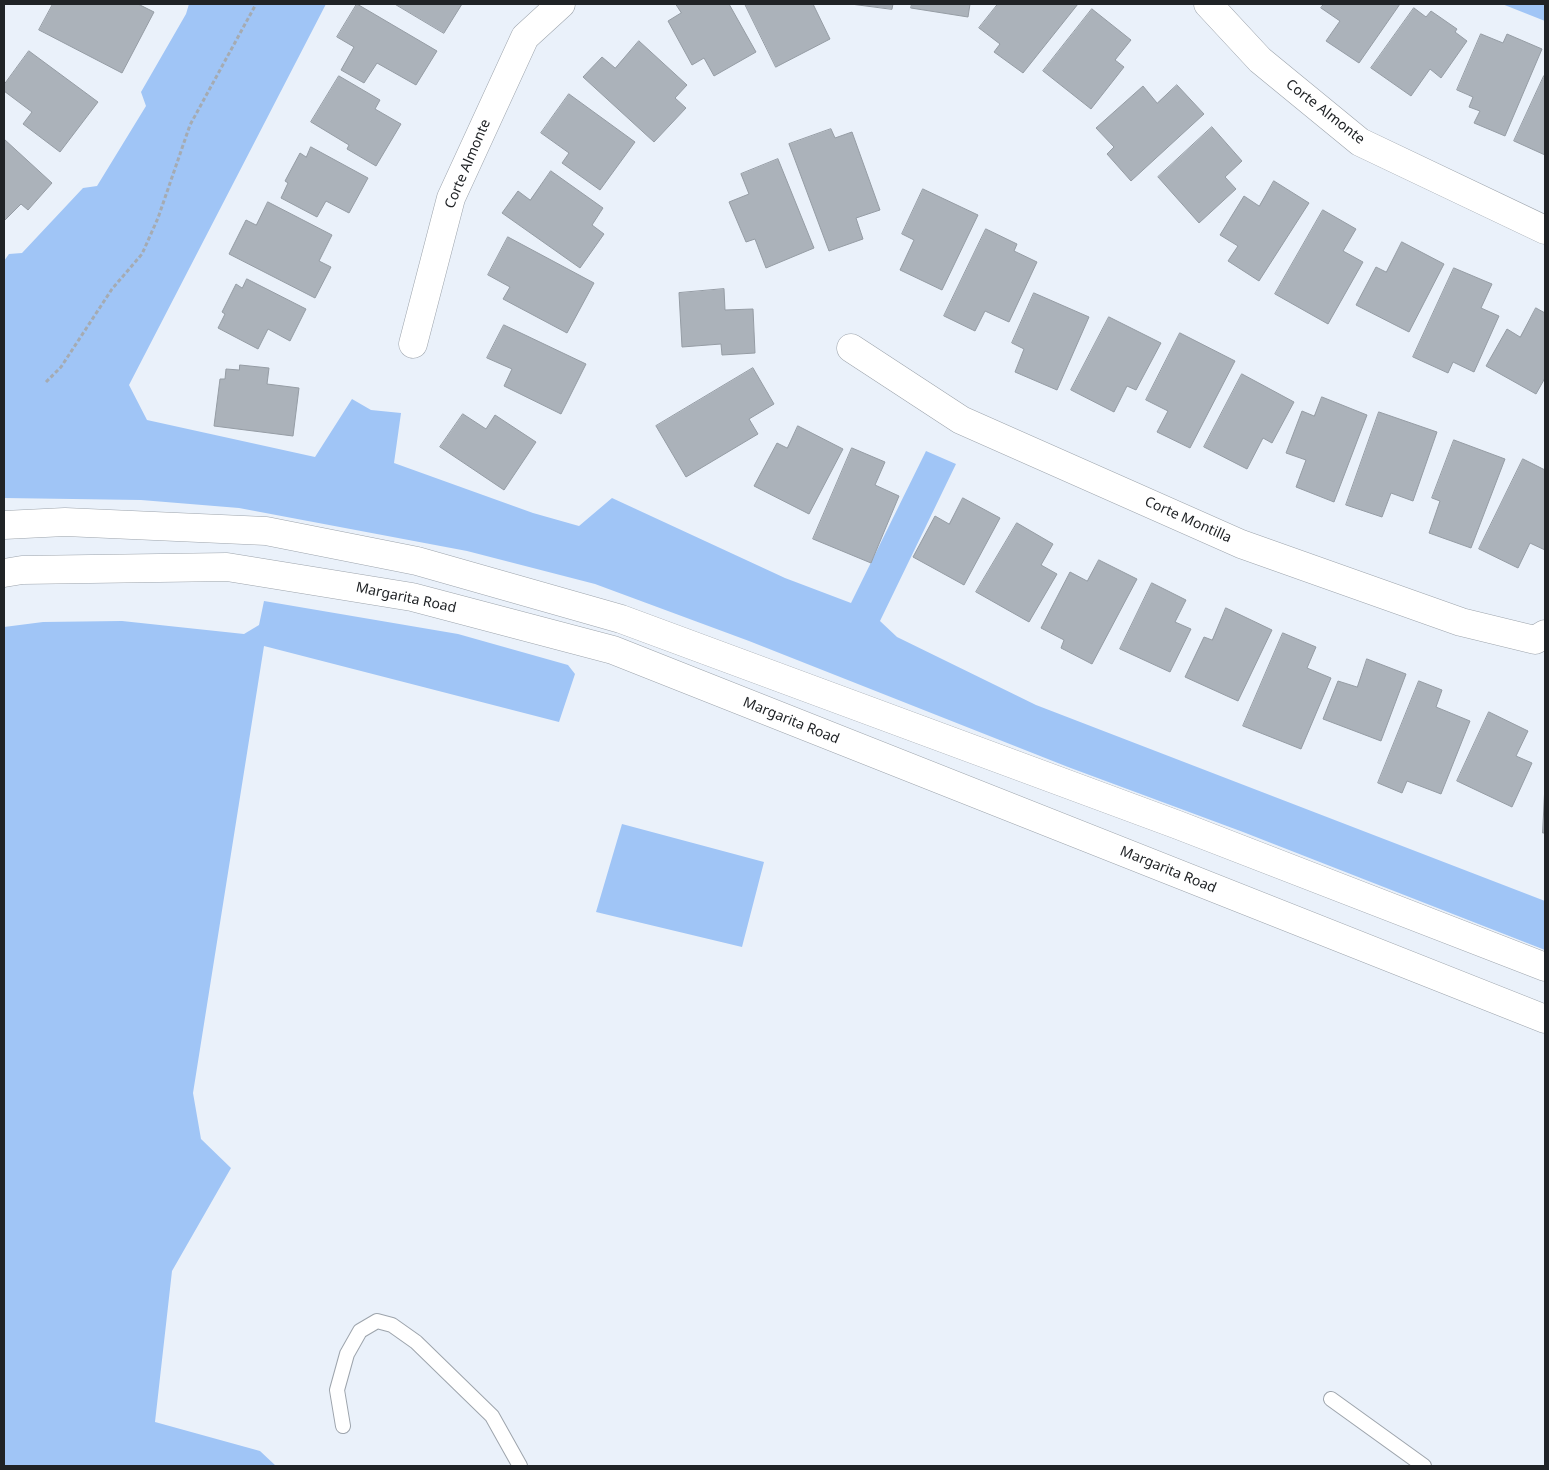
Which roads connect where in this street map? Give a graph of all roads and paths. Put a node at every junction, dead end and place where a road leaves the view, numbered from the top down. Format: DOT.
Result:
graph roads {
  1 [pos="256,4"];
  2 [pos="561,4"];
  3 [pos="1208,4"];
  4 [pos="1545,230"];
  5 [pos="413,344"];
  6 [pos="851,348"];
  7 [pos="46,382"];
  8 [pos="4,525"];
  9 [pos="4,573"];
  10 [pos="1545,634"];
  11 [pos="1545,967"];
  12 [pos="1545,1018"];
  13 [pos="1332,1399"];
  14 [pos="343,1426"];
  15 [pos="520,1466"];
  16 [pos="1424,1466"];
  1 -- 7 [label="path"];
  2 -- 5 [label="main road, Corte Almonte"];
  3 -- 4 [label="main road, Corte Almonte"];
  6 -- 10 [label="main road, Corte Montilla"];
  8 -- 11 [label="main road"];
  9 -- 12 [label="main road, Margarita Road"];
  13 -- 16 [label="lane"];
  14 -- 15 [label="lane"];
}
